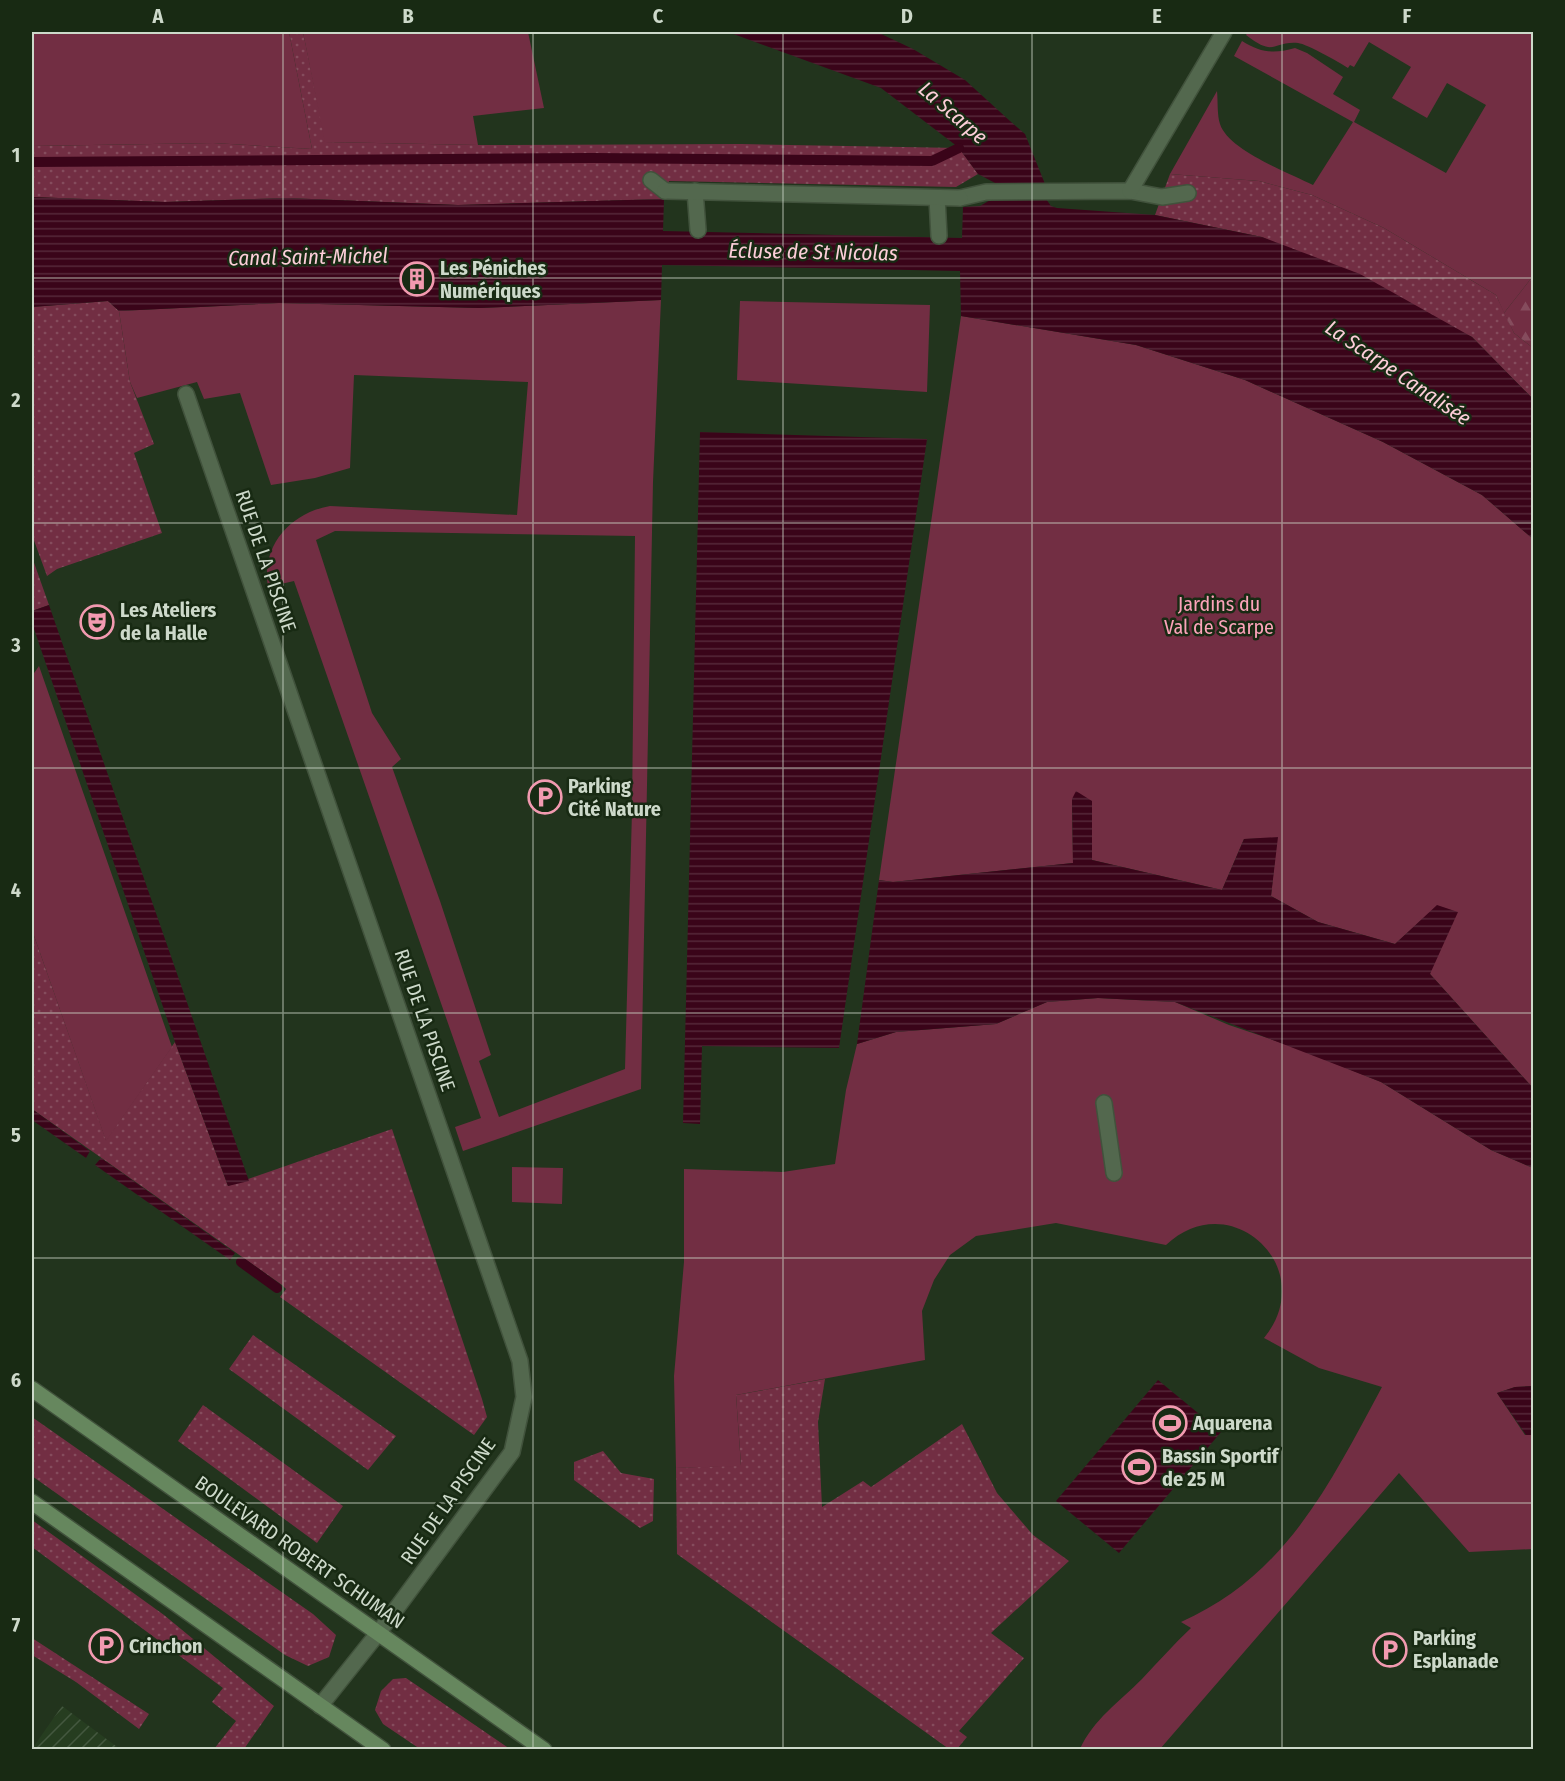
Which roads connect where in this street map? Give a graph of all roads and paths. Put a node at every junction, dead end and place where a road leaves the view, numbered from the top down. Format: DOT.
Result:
graph roads {
  1 [pos="1224,32"];
  2 [pos="651,180"];
  3 [pos="695,191"];
  4 [pos="1130,191"];
  5 [pos="1188,193"];
  6 [pos="938,198"];
  7 [pos="698,230"];
  8 [pos="939,236"];
  9 [pos="186,394"];
  10 [pos="1104,1103"];
  11 [pos="1114,1173"];
  12 [pos="32,1389"];
  13 [pos="32,1502"];
  14 [pos="379,1632"];
  15 [pos="320,1706"];
  16 [pos="384,1749"];
  17 [pos="544,1749"];
  1 -- 4 [label="street"];
  2 -- 3 [label="street"];
  3 -- 6 [label="street"];
  3 -- 7 [label="street"];
  4 -- 5 [label="street"];
  4 -- 6 [label="street"];
  6 -- 8 [label="street"];
  9 -- 14 [label="street, RUE DE LA PISCINE"];
  10 -- 11 [label="street"];
  12 -- 14 [label="main road, BOULEVARD ROBERT SCHUMAN"];
  13 -- 15 [label="main road"];
  14 -- 15 [label="street, RUE DE LA PISCINE"];
  14 -- 17 [label="main road, BOULEVARD ROBERT SCHUMAN"];
  15 -- 16 [label="main road"];
}
